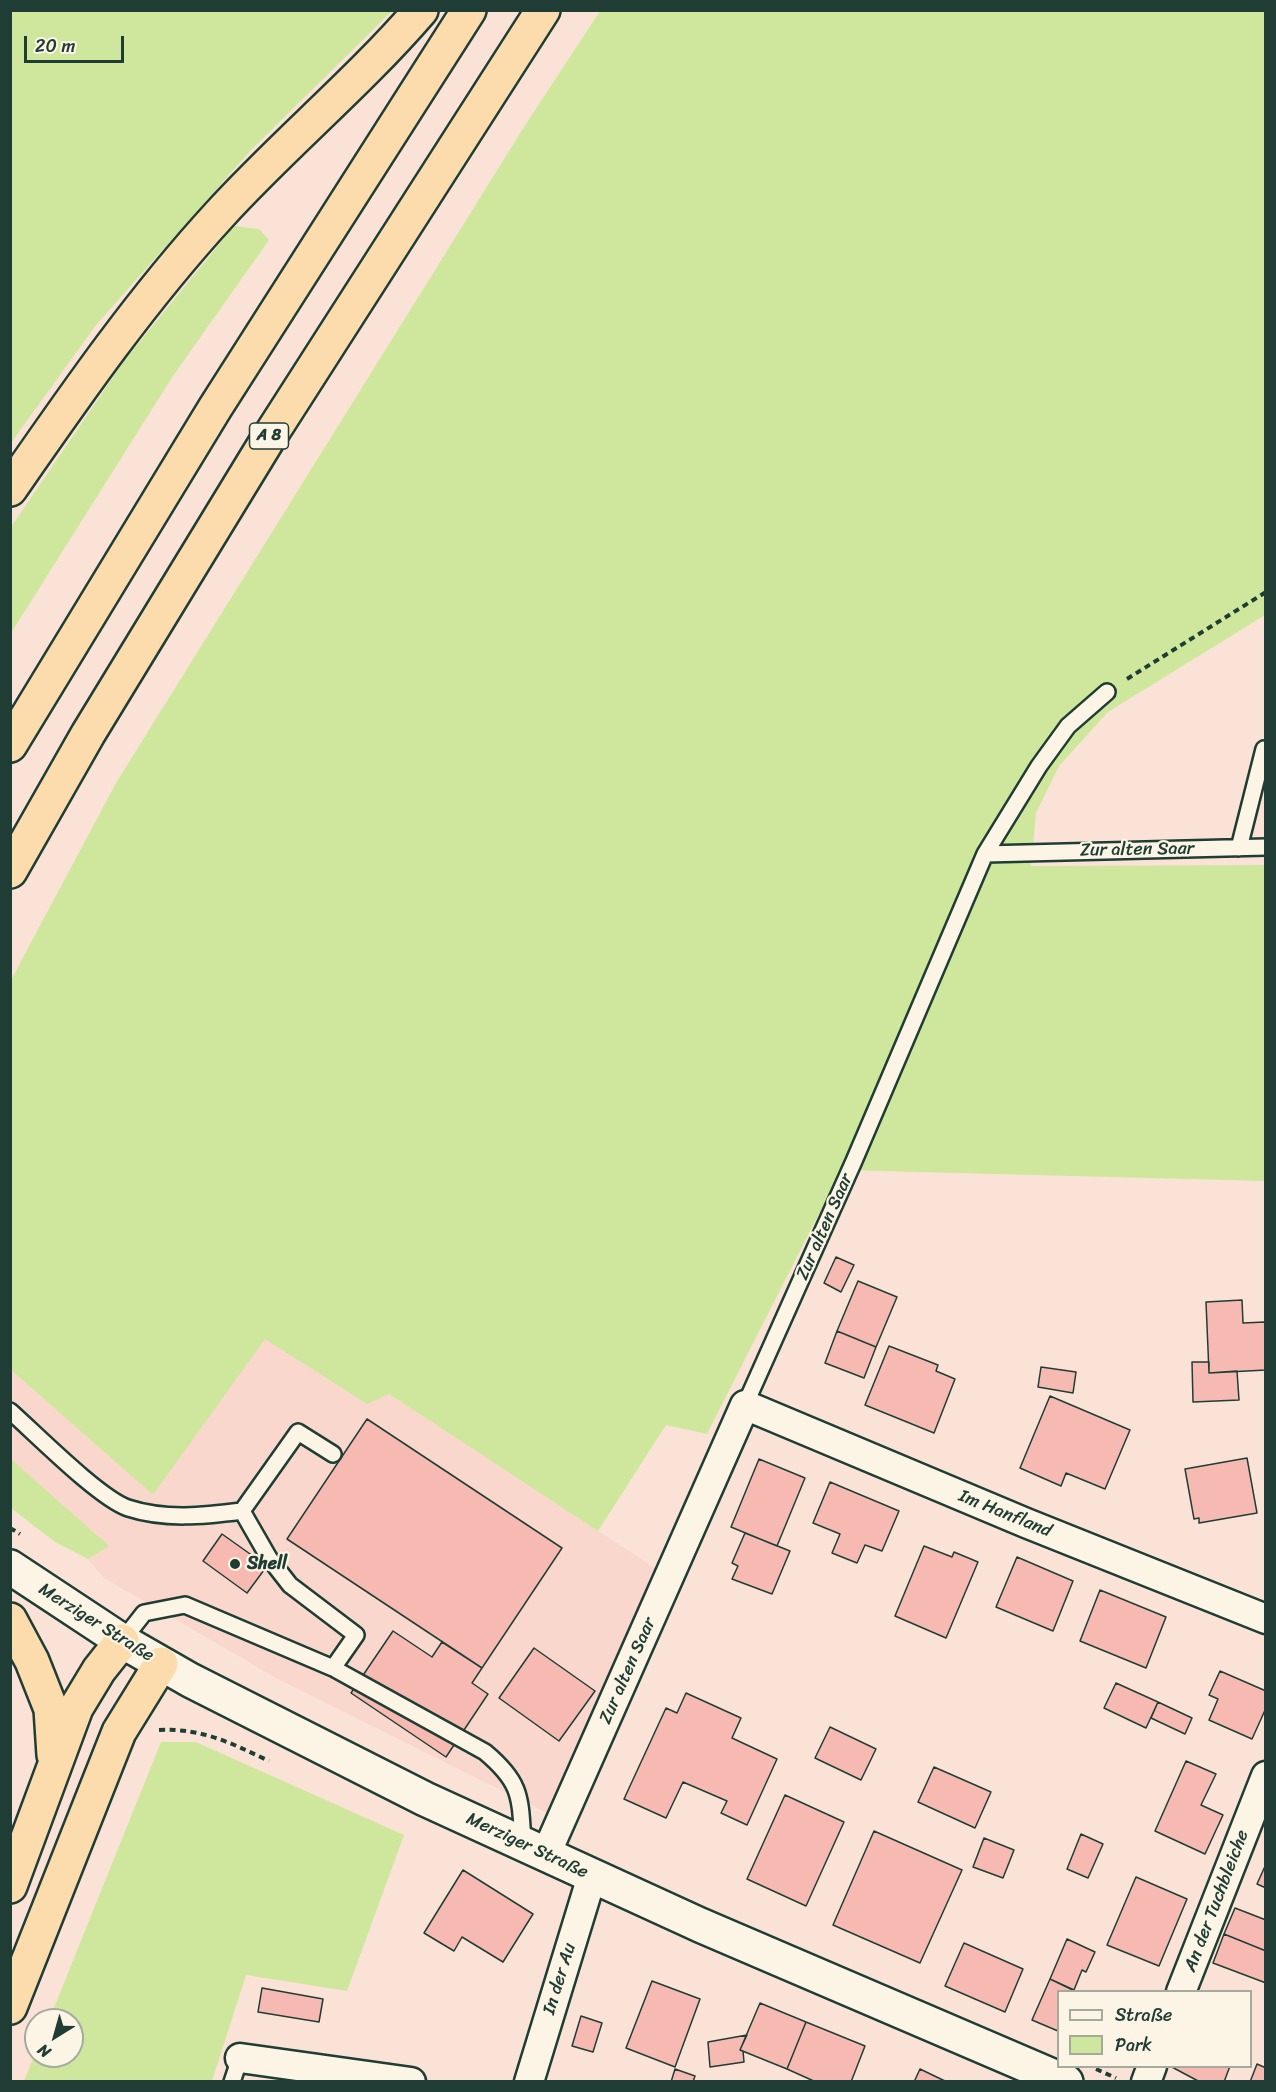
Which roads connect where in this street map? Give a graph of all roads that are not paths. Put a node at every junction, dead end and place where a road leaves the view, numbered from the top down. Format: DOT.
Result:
graph roads {
  1 [pos="421,10"];
  2 [pos="469,10"];
  3 [pos="543,10"];
  4 [pos="10,489"];
  5 [pos="1107,692"];
  6 [pos="10,745"];
  7 [pos="1264,749"];
  8 [pos="1266,847"];
  9 [pos="1239,848"];
  10 [pos="985,854"];
  11 [pos="10,871"];
  12 [pos="745,1405"];
  13 [pos="10,1412"];
  14 [pos="333,1454"];
  15 [pos="242,1511"];
  16 [pos="10,1567"];
  17 [pos="1266,1619"];
  18 [pos="10,1620"];
  19 [pos="122,1641"];
  20 [pos="161,1664"];
  21 [pos="333,1668"];
  22 [pos="54,1762"];
  23 [pos="1266,1776"];
  24 [pos="535,1849"];
  25 [pos="592,1876"];
  26 [pos="10,1886"];
  27 [pos="1182,1990"];
  28 [pos="10,2007"];
  29 [pos="1152,2068"];
  30 [pos="236,2070"];
  31 [pos="411,2082"];
  32 [pos="529,2082"];
  33 [pos="1066,2082"];
  34 [pos="1146,2082"];
  1 -- 4 [label="highway"];
  2 -- 6 [label="highway"];
  3 -- 11 [label="highway, A 8"];
  5 -- 10 [label="lane"];
  7 -- 9 [label="lane"];
  8 -- 9 [label="lane, Zur alten Saar"];
  9 -- 10 [label="lane, Zur alten Saar"];
  10 -- 12 [label="lane, Zur alten Saar"];
  12 -- 17 [label="street, Im Hanfland"];
  12 -- 24 [label="street, Zur alten Saar"];
  13 -- 15 [label="lane"];
  14 -- 15 [label="lane"];
  15 -- 21 [label="lane"];
  16 -- 19 [label="main road, Merziger Straße"];
  18 -- 22 [label="highway"];
  19 -- 20 [label="main road, Merziger Straße"];
  19 -- 21 [label="lane"];
  19 -- 22 [label="highway"];
  20 -- 24 [label="main road, Merziger Straße"];
  20 -- 28 [label="highway"];
  21 -- 24 [label="lane"];
  22 -- 26 [label="highway"];
  23 -- 27 [label="street, An der Tuchbleiche"];
  24 -- 25 [label="main road, Merziger Straße"];
  25 -- 32 [label="street, In der Au"];
  25 -- 33 [label="main road, Merziger Straße"];
  29 -- 34 [label="street"];
  30 -- 31 [label="street"];
}
